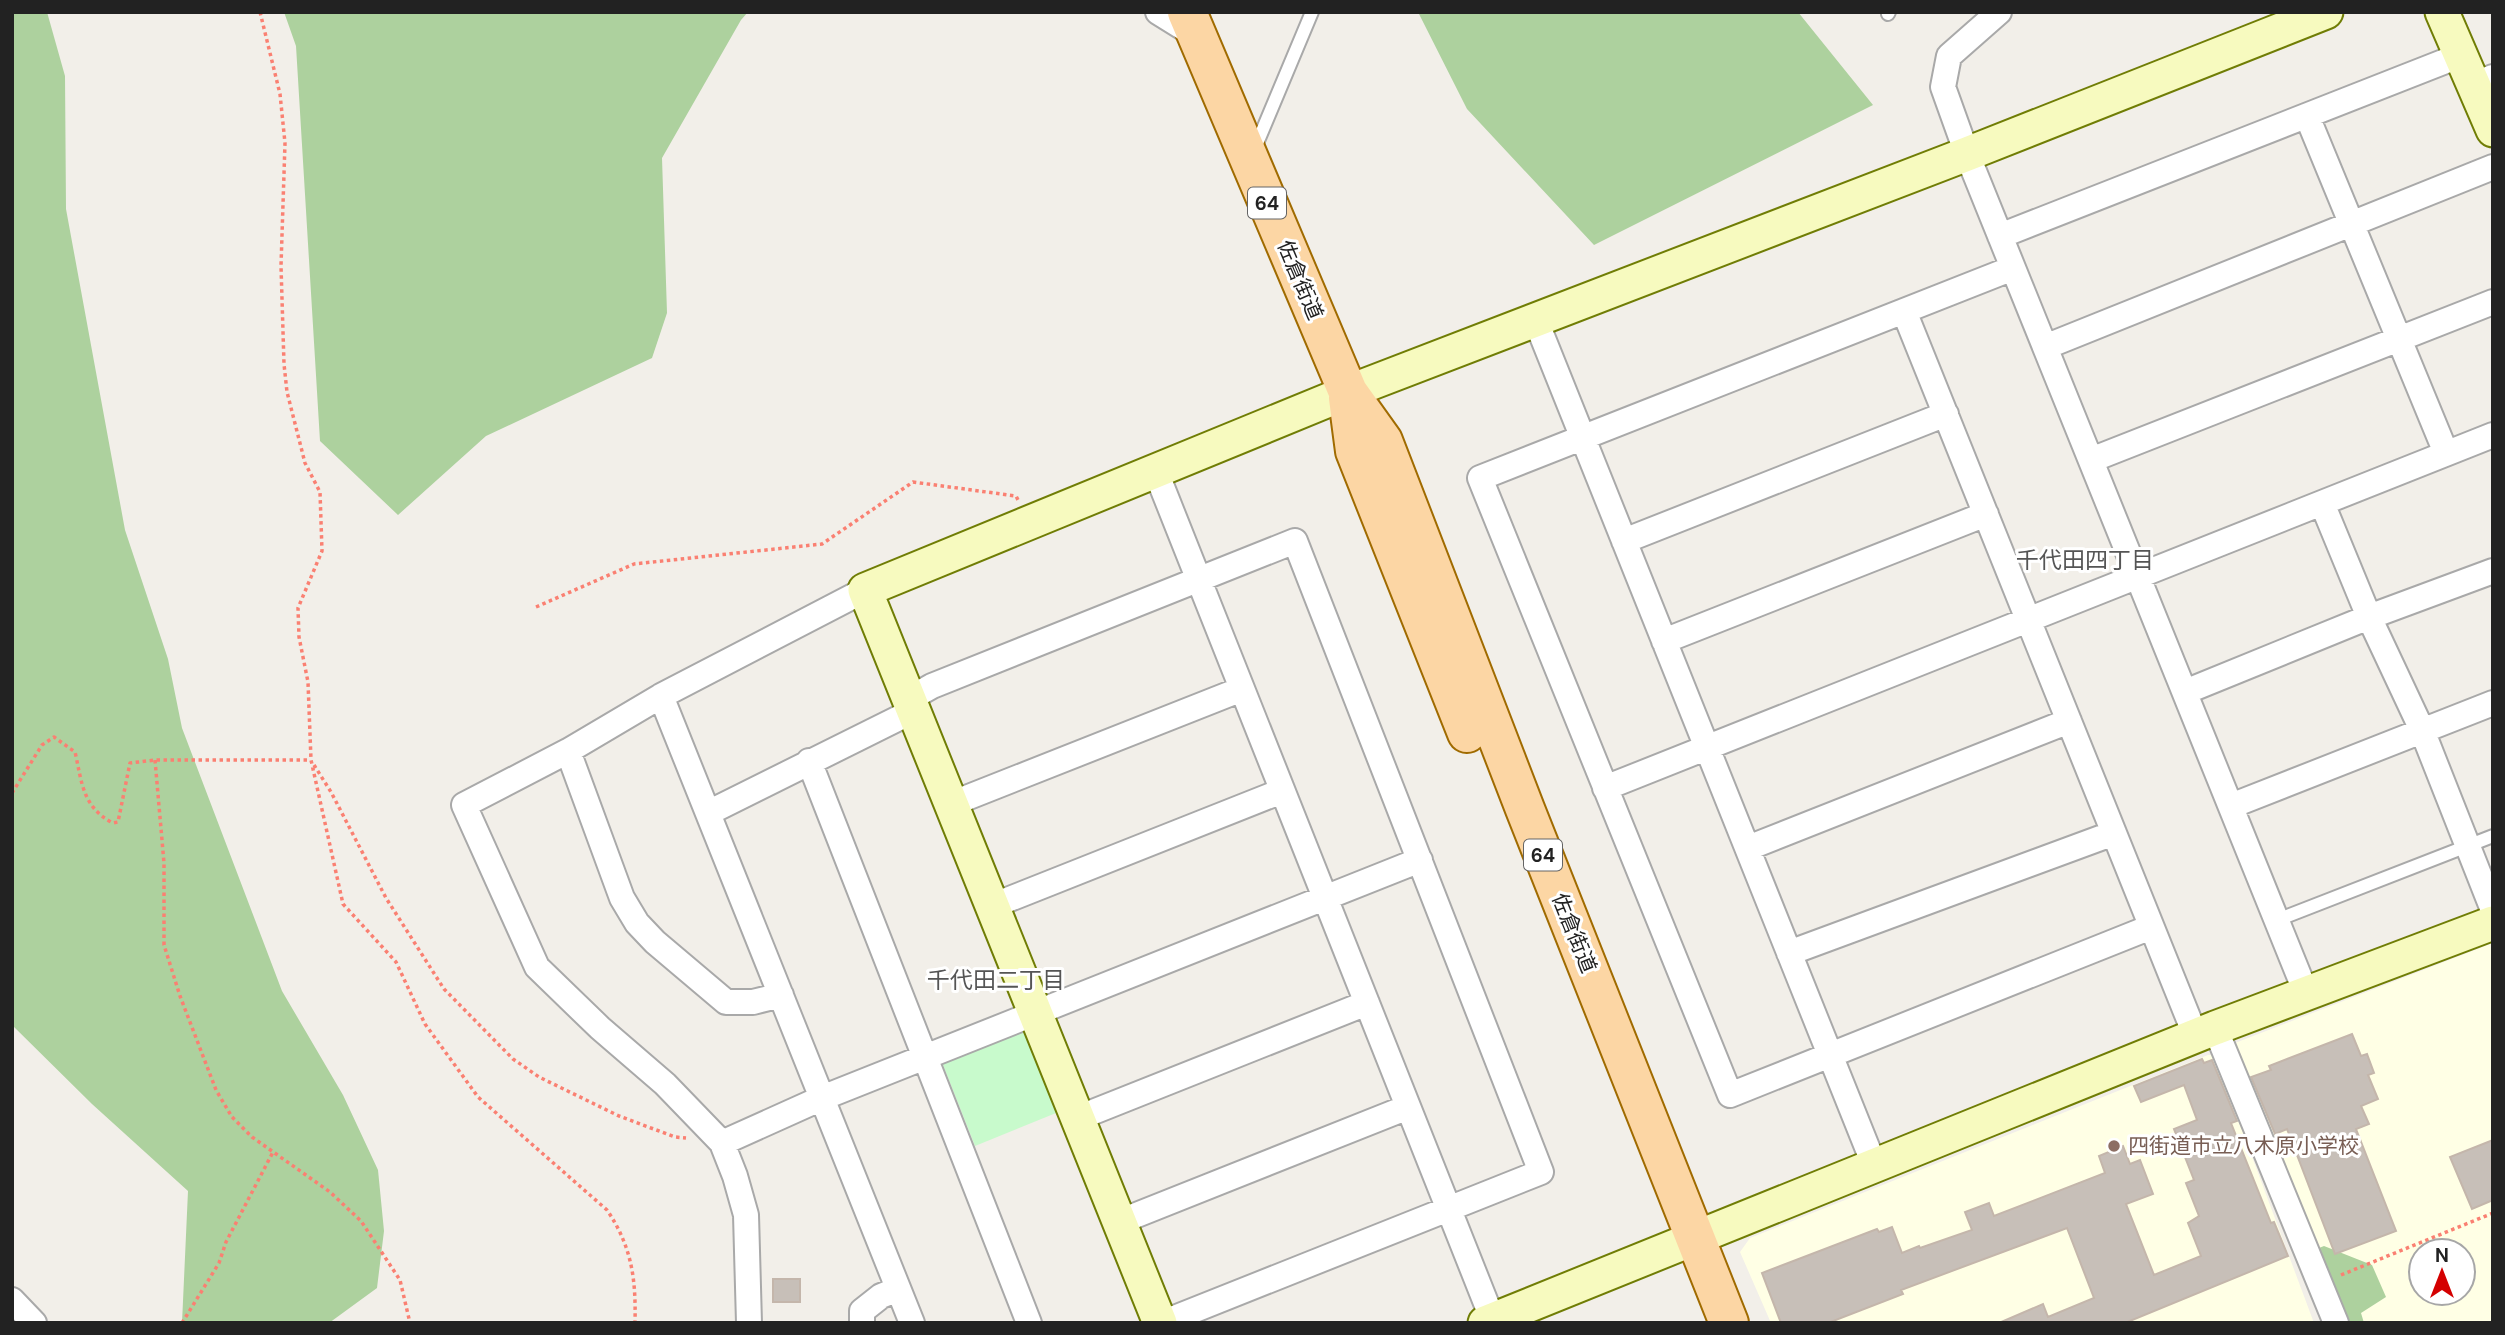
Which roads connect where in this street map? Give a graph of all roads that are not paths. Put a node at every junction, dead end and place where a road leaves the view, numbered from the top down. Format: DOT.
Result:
graph roads {
  1 [pos="1158,12"];
  2 [pos="1312,12"];
  3 [pos="1999,12"];
  4 [pos="2326,12"];
  5 [pos="2442,12"];
  6 [pos="1191,24"];
  7 [pos="2476,73"];
  8 [pos="2307,116"];
  9 [pos="2493,130"];
  10 [pos="1967,154"];
  11 [pos="1249,162"];
  12 [pos="2493,167"];
  13 [pos="2352,224"];
  14 [pos="2000,236"];
  15 [pos="2013,268"];
  16 [pos="2493,302"];
  17 [pos="1904,311"];
  18 [pos="1536,321"];
  19 [pos="2399,339"];
  20 [pos="2045,347"];
  21 [pos="1348,393"];
  22 [pos="1946,414"];
  23 [pos="2493,435"];
  24 [pos="1583,437"];
  25 [pos="2446,453"];
  26 [pos="2091,460"];
  27 [pos="1156,472"];
  28 [pos="2322,503"];
  29 [pos="1986,514"];
  30 [pos="1624,541"];
  31 [pos="2493,571"];
  32 [pos="2138,577"];
  33 [pos="1198,579"];
  34 [pos="865,590"];
  35 [pos="2369,617"];
  36 [pos="2029,620"];
  37 [pos="1664,641"];
  38 [pos="1242,689"];
  39 [pos="2185,692"];
  40 [pos="661,696"];
  41 [pos="2493,704"];
  42 [pos="911,705"];
  43 [pos="2069,721"];
  44 [pos="2423,730"];
  45 [pos="1707,748"];
  46 [pos="568,751"];
  47 [pos="809,761"];
  48 [pos="1605,788"];
  49 [pos="1282,790"];
  50 [pos="951,804"];
  51 [pos="2231,806"];
  52 [pos="708,813"];
  53 [pos="2114,832"];
  54 [pos="2493,836"];
  55 [pos="2467,847"];
  56 [pos="1748,848"];
  57 [pos="1420,860"];
  58 [pos="1325,898"];
  59 [pos="992,906"];
  60 [pos="2493,911"];
  61 [pos="2277,920"];
  62 [pos="2493,923"];
  63 [pos="2151,927"];
  64 [pos="1789,953"];
  65 [pos="2306,993"];
  66 [pos="781,995"];
  67 [pos="1367,1003"];
  68 [pos="1035,1013"];
  69 [pos="2206,1033"];
  70 [pos="1830,1055"];
  71 [pos="925,1057"];
  72 [pos="822,1098"];
  73 [pos="1408,1107"];
  74 [pos="1078,1118"];
  75 [pos="722,1143"];
  76 [pos="1875,1167"];
  77 [pos="1449,1209"];
  78 [pos="1119,1222"];
  79 [pos="1683,1243"];
  80 [pos="898,1289"];
  81 [pos="12,1300"];
  82 [pos="1491,1322"];
  83 [pos="34,1323"];
  84 [pos="749,1323"];
  85 [pos="862,1323"];
  86 [pos="912,1323"];
  87 [pos="1029,1323"];
  88 [pos="1161,1323"];
  89 [pos="1701,1323"];
  90 [pos="1729,1323"];
  91 [pos="2336,1323"];
  1 -- 6 [label="street"];
  2 -- 11 [label="lane"];
  3 -- 10 [label="street"];
  4 -- 10 [label="street"];
  5 -- 7 [label="street"];
  6 -- 11 [label="main road, 佐倉街道 / 64"];
  7 -- 8 [label="street"];
  7 -- 9 [label="street"];
  8 -- 13 [label="street"];
  8 -- 14 [label="street"];
  10 -- 14 [label="street"];
  10 -- 18 [label="street"];
  11 -- 21 [label="main road, 佐倉街道 / 64"];
  12 -- 13 [label="street"];
  13 -- 19 [label="street"];
  13 -- 20 [label="street"];
  14 -- 15 [label="street"];
  15 -- 17 [label="street"];
  15 -- 20 [label="street"];
  16 -- 19 [label="street"];
  17 -- 22 [label="street"];
  17 -- 24 [label="street"];
  18 -- 21 [label="street"];
  18 -- 24 [label="street"];
  19 -- 25 [label="street"];
  19 -- 26 [label="street"];
  20 -- 26 [label="street"];
  21 -- 27 [label="street"];
  21 -- 79 [label="main road, 佐倉街道 / 64"];
  22 -- 29 [label="street"];
  22 -- 30 [label="street"];
  23 -- 25 [label="street"];
  24 -- 30 [label="street"];
  24 -- 48 [label="street"];
  25 -- 28 [label="street"];
  26 -- 32 [label="street"];
  27 -- 33 [label="street"];
  27 -- 34 [label="street"];
  28 -- 32 [label="street"];
  28 -- 35 [label="street"];
  29 -- 36 [label="street"];
  29 -- 37 [label="street"];
  30 -- 37 [label="street"];
  31 -- 35 [label="street"];
  32 -- 36 [label="street"];
  32 -- 39 [label="street"];
  33 -- 38 [label="street"];
  33 -- 42 [label="street"];
  33 -- 57 [label="street"];
  34 -- 40 [label="street"];
  34 -- 42 [label="street"];
  35 -- 39 [label="street"];
  35 -- 44 [label="street"];
  36 -- 43 [label="street"];
  36 -- 45 [label="street"];
  37 -- 45 [label="street"];
  38 -- 49 [label="street"];
  38 -- 50 [label="street"];
  39 -- 51 [label="street"];
  40 -- 46 [label="street"];
  40 -- 52 [label="street"];
  41 -- 44 [label="street"];
  42 -- 47 [label="street"];
  42 -- 50 [label="street"];
  43 -- 53 [label="street"];
  43 -- 56 [label="street"];
  44 -- 51 [label="street"];
  44 -- 55 [label="street"];
  45 -- 48 [label="street"];
  45 -- 56 [label="street"];
  46 -- 66 [label="street"];
  46 -- 75 [label="street"];
  47 -- 52 [label="street"];
  47 -- 71 [label="street"];
  48 -- 70 [label="street"];
  49 -- 58 [label="street"];
  49 -- 59 [label="street"];
  50 -- 59 [label="street"];
  51 -- 61 [label="street"];
  52 -- 66 [label="street"];
  53 -- 63 [label="street"];
  53 -- 64 [label="street"];
  54 -- 55 [label="lane"];
  55 -- 60 [label="street"];
  55 -- 61 [label="lane"];
  56 -- 64 [label="street"];
  57 -- 58 [label="street"];
  57 -- 77 [label="street"];
  58 -- 67 [label="street"];
  58 -- 68 [label="street"];
  59 -- 68 [label="street"];
  61 -- 65 [label="street"];
  62 -- 65 [label="street"];
  63 -- 69 [label="street"];
  63 -- 70 [label="street"];
  64 -- 70 [label="street"];
  65 -- 69 [label="street"];
  66 -- 72 [label="street"];
  67 -- 73 [label="street"];
  67 -- 74 [label="street"];
  68 -- 71 [label="street"];
  68 -- 74 [label="street"];
  69 -- 76 [label="street"];
  69 -- 91 [label="street"];
  70 -- 76 [label="street"];
  71 -- 72 [label="street"];
  71 -- 87 [label="street"];
  72 -- 75 [label="street"];
  72 -- 80 [label="street"];
  73 -- 77 [label="street"];
  73 -- 78 [label="street"];
  74 -- 78 [label="street"];
  75 -- 84 [label="street"];
  76 -- 79 [label="street"];
  77 -- 82 [label="street"];
  77 -- 88 [label="street"];
  78 -- 88 [label="street"];
  79 -- 82 [label="street"];
  79 -- 89 [label="main road, 佐倉街道 / 64"];
  79 -- 90 [label="main road, 佐倉街道 / 64"];
  80 -- 85 [label="street"];
  80 -- 86 [label="street"];
  81 -- 83 [label="street"];
}
